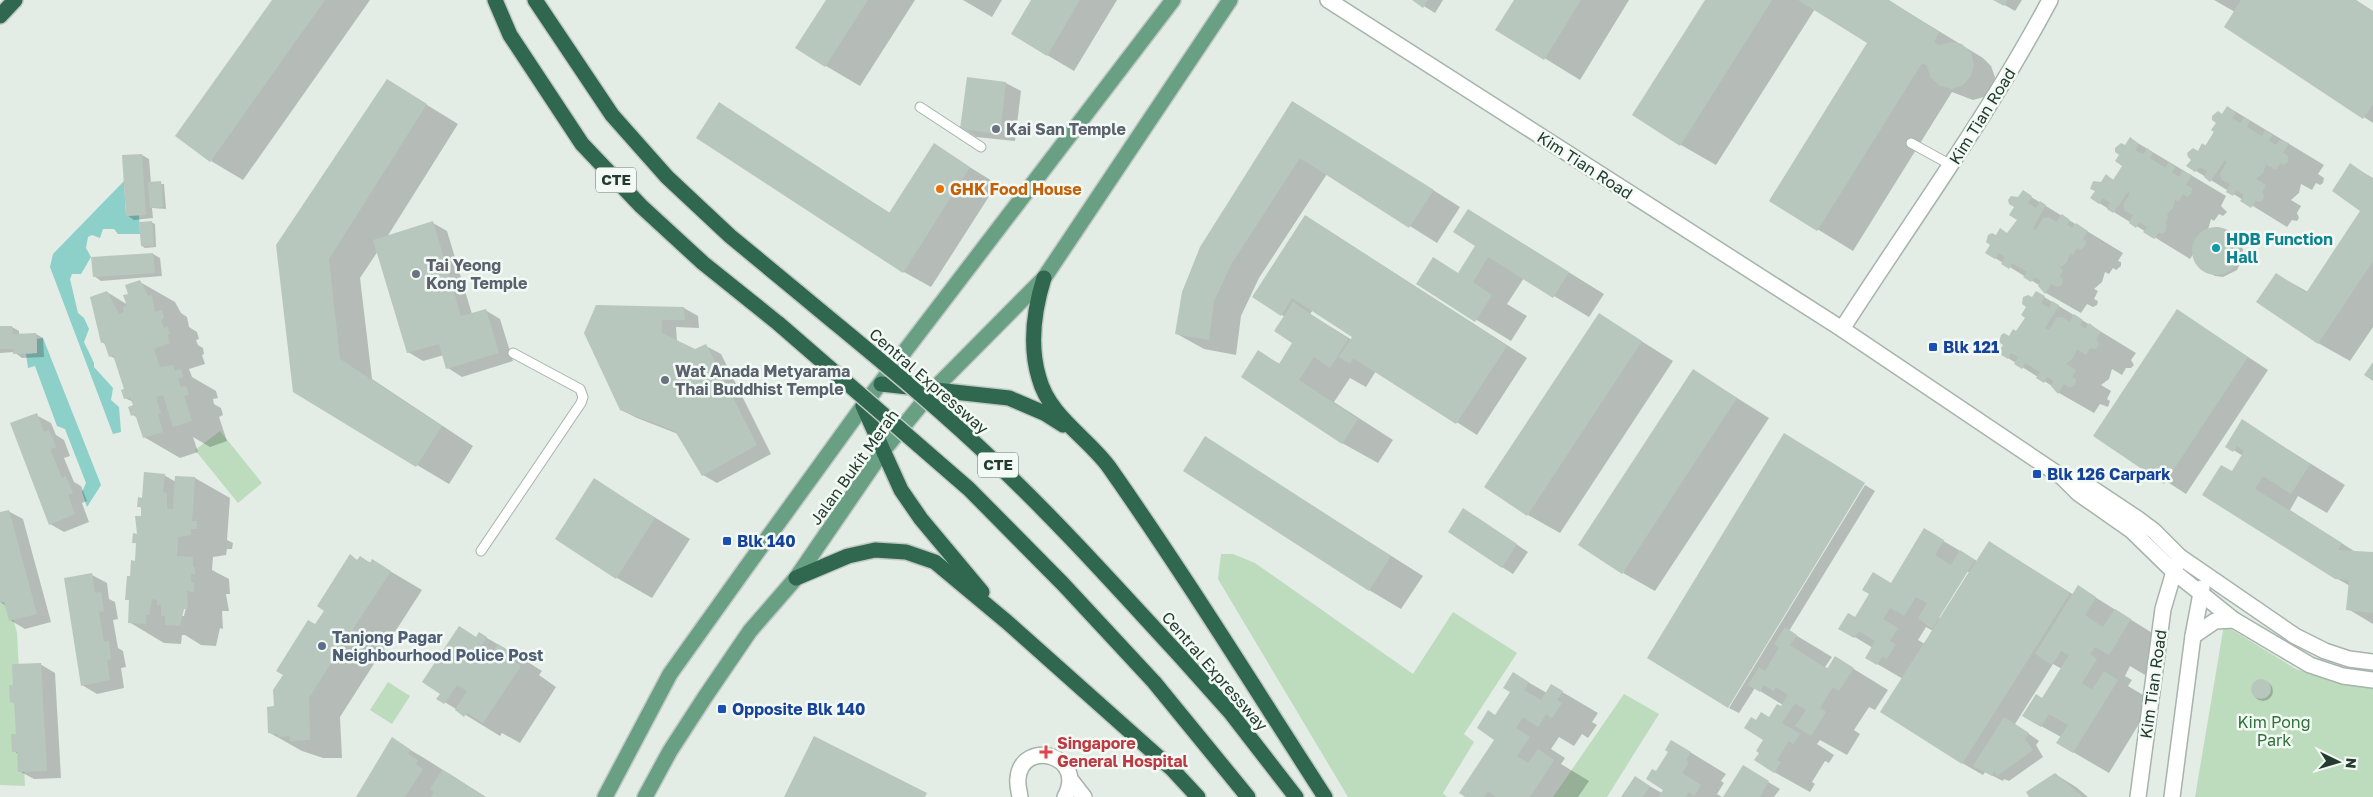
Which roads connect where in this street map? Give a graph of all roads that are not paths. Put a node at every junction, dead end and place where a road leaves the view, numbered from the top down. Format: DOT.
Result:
graph roads {
  1 [pos="15,0"];
  2 [pos="495,0"];
  3 [pos="535,0"];
  4 [pos="1173,0"];
  5 [pos="1230,0"];
  6 [pos="1328,0"];
  7 [pos="2050,0"];
  8 [pos="0,16"];
  9 [pos="920,107"];
  10 [pos="1911,143"];
  11 [pos="981,147"];
  12 [pos="1951,165"];
  13 [pos="1044,278"];
  14 [pos="1842,329"];
  15 [pos="513,353"];
  16 [pos="881,384"];
  17 [pos="933,390"];
  18 [pos="863,406"];
  19 [pos="1079,435"];
  20 [pos="883,451"];
  21 [pos="2062,477"];
  22 [pos="481,551"];
  23 [pos="2180,557"];
  24 [pos="2173,571"];
  25 [pos="2206,575"];
  26 [pos="796,578"];
  27 [pos="2200,595"];
  28 [pos="2234,620"];
  29 [pos="1007,622"];
  30 [pos="2193,636"];
  31 [pos="2373,662"];
  32 [pos="2373,680"];
  33 [pos="1070,779"];
  34 [pos="1021,795"];
  35 [pos="605,797"];
  36 [pos="645,797"];
  37 [pos="1065,797"];
  38 [pos="1084,797"];
  39 [pos="1198,797"];
  40 [pos="1248,797"];
  41 [pos="1296,797"];
  42 [pos="1325,797"];
  43 [pos="2138,797"];
  44 [pos="2172,797"];
  1 -- 8 [label="highway"];
  2 -- 40 [label="highway, CTE, bridge"];
  3 -- 41 [label="highway, Central Expressway / CTE, bridge"];
  4 -- 16 [label="main road, Jalan Bukit Merah"];
  5 -- 13 [label="main road, Jalan Bukit Merah"];
  6 -- 14 [label="street, Kim Tian Road"];
  7 -- 12 [label="street, Kim Tian Road"];
  9 -- 11 [label="lane"];
  10 -- 12 [label="lane"];
  12 -- 14 [label="street, Kim Tian Road"];
  13 -- 17 [label="main road, Jalan Bukit Merah"];
  13 -- 19 [label="highway"];
  14 -- 21 [label="street, Kim Tian Road"];
  15 -- 22 [label="lane"];
  16 -- 17 [label="highway"];
  16 -- 18 [label="main road, Jalan Bukit Merah"];
  17 -- 19 [label="highway"];
  17 -- 20 [label="main road, Jalan Bukit Merah"];
  18 -- 20 [label="highway"];
  18 -- 35 [label="main road, Jalan Bukit Merah"];
  19 -- 42 [label="highway"];
  20 -- 26 [label="main road, Jalan Bukit Merah"];
  20 -- 29 [label="highway"];
  21 -- 23 [label="street, Kim Tian Road"];
  21 -- 24 [label="street, Kim Tian Road"];
  23 -- 24 [label="street, Kim Tian Road"];
  23 -- 25 [label="street, Kim Tian Road"];
  24 -- 27 [label="street, Kim Tian Road"];
  24 -- 43 [label="street, Kim Tian Road"];
  25 -- 27 [label="street, Kim Tian Road"];
  25 -- 31 [label="street, Kim Tian Road"];
  26 -- 29 [label="highway"];
  26 -- 36 [label="main road, Jalan Bukit Merah"];
  27 -- 28 [label="street, Kim Tian Road"];
  27 -- 30 [label="street, Kim Tian Road"];
  28 -- 30 [label="street"];
  28 -- 32 [label="street, Kim Tian Road"];
  29 -- 39 [label="highway"];
  30 -- 44 [label="street, Kim Tian Road"];
  33 -- 34 [label="street"];
  33 -- 37 [label="street"];
  33 -- 38 [label="street"];
}
